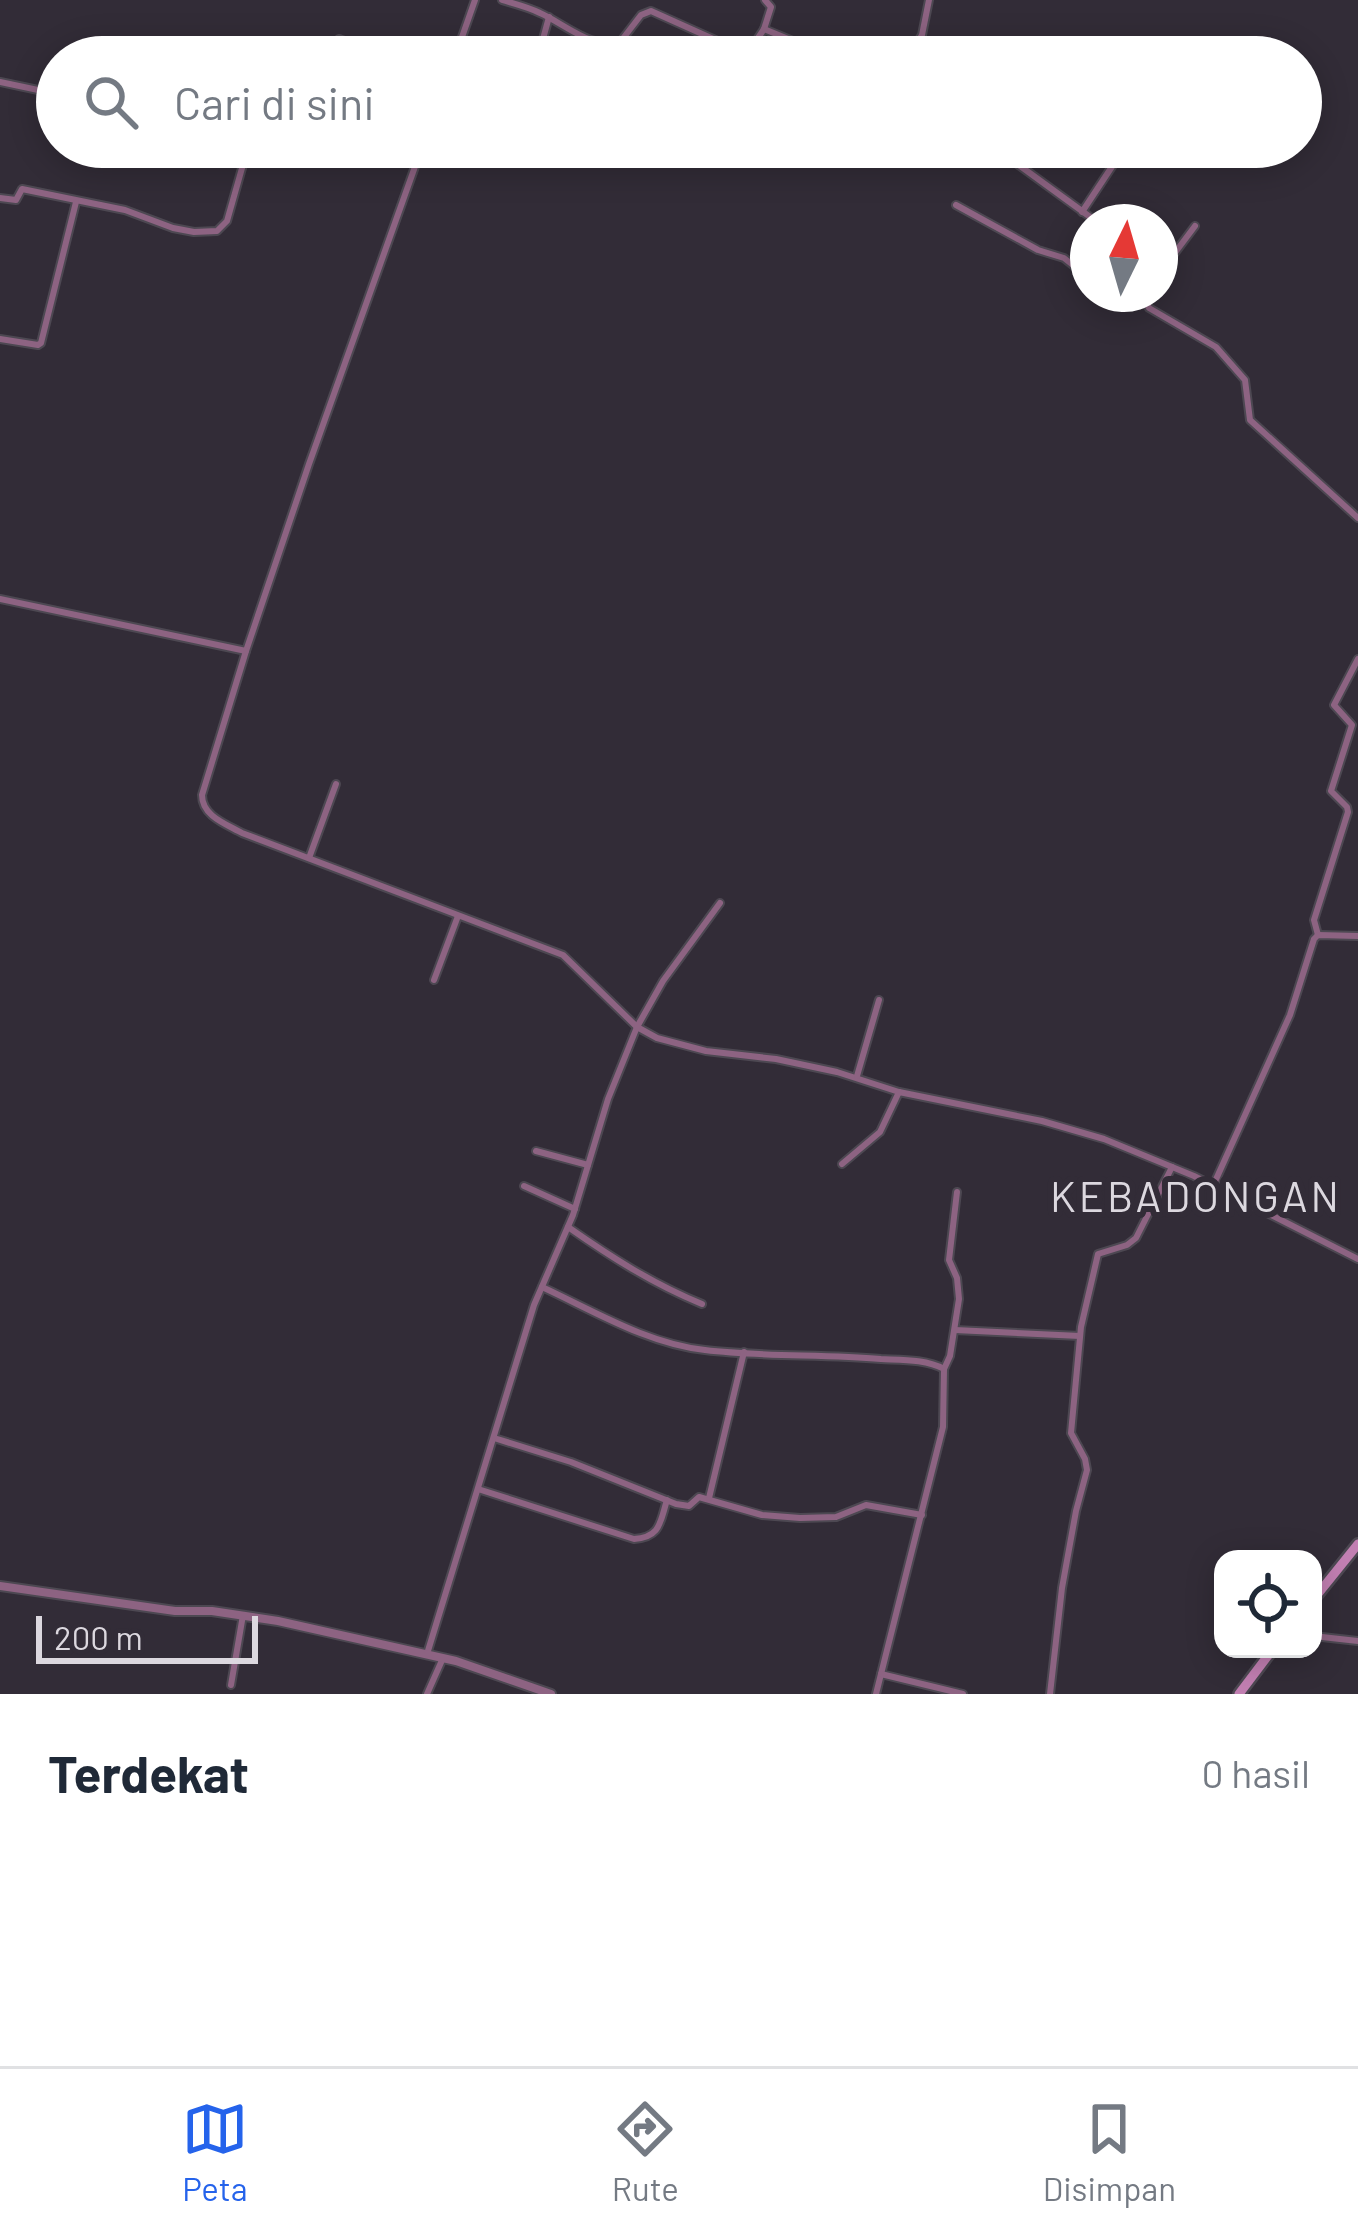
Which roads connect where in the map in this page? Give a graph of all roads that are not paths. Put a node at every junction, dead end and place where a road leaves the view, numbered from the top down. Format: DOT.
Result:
graph roads {
  1 [pos="475,0"];
  2 [pos="502,0"];
  3 [pos="765,0"];
  4 [pos="929,0"];
  5 [pos="549,17"];
  6 [pos="764,28"];
  7 [pos="462,36"];
  8 [pos="544,36"];
  9 [pos="585,36"];
  10 [pos="624,36"];
  11 [pos="707,36"];
  12 [pos="759,36"];
  13 [pos="783,36"];
  14 [pos="921,36"];
  15 [pos="0,82"];
  16 [pos="36,90"];
  17 [pos="242,168"];
  18 [pos="415,168"];
  19 [pos="1022,168"];
  20 [pos="1111,168"];
  21 [pos="0,199"];
  22 [pos="76,201"];
  23 [pos="1071,204"];
  24 [pos="1087,204"];
  25 [pos="956,205"];
  26 [pos="1195,226"];
  27 [pos="1178,249"];
  28 [pos="1070,263"];
  29 [pos="1159,312"];
  30 [pos="0,339"];
  31 [pos="1358,518"];
  32 [pos="0,599"];
  33 [pos="246,651"];
  34 [pos="1357,663"];
  35 [pos="337,784"];
  36 [pos="309,858"];
  37 [pos="720,903"];
  38 [pos="459,915"];
  39 [pos="1318,934"];
  40 [pos="1358,936"];
  41 [pos="434,980"];
  42 [pos="879,1000"];
  43 [pos="637,1027"];
  44 [pos="857,1076"];
  45 [pos="899,1092"];
  46 [pos="536,1150"];
  47 [pos="842,1164"];
  48 [pos="588,1166"];
  49 [pos="1172,1167"];
  50 [pos="524,1186"];
  51 [pos="1213,1186"];
  52 [pos="957,1192"];
  53 [pos="575,1209"];
  54 [pos="568,1227"];
  55 [pos="1358,1259"];
  56 [pos="542,1287"];
  57 [pos="701,1304"];
  58 [pos="955,1330"];
  59 [pos="1080,1336"];
  60 [pos="744,1352"];
  61 [pos="944,1369"];
  62 [pos="494,1438"];
  63 [pos="478,1489"];
  64 [pos="709,1498"];
  65 [pos="667,1500"];
  66 [pos="922,1515"];
  67 [pos="1358,1544"];
  68 [pos="0,1586"];
  69 [pos="1322,1589"];
  70 [pos="243,1615"];
  71 [pos="1322,1637"];
  72 [pos="1358,1641"];
  73 [pos="427,1654"];
  74 [pos="443,1658"];
  75 [pos="1266,1658"];
  76 [pos="880,1675"];
  77 [pos="232,1685"];
  78 [pos="428,1694"];
  79 [pos="550,1694"];
  80 [pos="876,1694"];
  81 [pos="963,1694"];
  82 [pos="1050,1694"];
  83 [pos="1239,1694"];
  1 -- 7 [label="street"];
  2 -- 5 [label="street"];
  3 -- 6 [label="street"];
  4 -- 14 [label="street"];
  5 -- 8 [label="street"];
  5 -- 9 [label="street"];
  6 -- 12 [label="street"];
  6 -- 13 [label="street"];
  10 -- 11 [label="street"];
  15 -- 16 [label="street"];
  17 -- 22 [label="street"];
  18 -- 33 [label="street"];
  19 -- 23 [label="street"];
  20 -- 24 [label="street"];
  21 -- 22 [label="street"];
  22 -- 30 [label="street"];
  25 -- 28 [label="street"];
  26 -- 27 [label="street"];
  29 -- 31 [label="street"];
  32 -- 33 [label="street"];
  33 -- 36 [label="street"];
  34 -- 39 [label="street"];
  35 -- 36 [label="street"];
  36 -- 38 [label="street"];
  37 -- 43 [label="street"];
  38 -- 41 [label="street"];
  38 -- 43 [label="street"];
  39 -- 40 [label="street"];
  39 -- 51 [label="street"];
  42 -- 44 [label="street"];
  43 -- 44 [label="street"];
  43 -- 48 [label="street"];
  44 -- 45 [label="street"];
  45 -- 47 [label="street"];
  45 -- 49 [label="street"];
  46 -- 48 [label="street"];
  48 -- 53 [label="street"];
  49 -- 51 [label="street"];
  49 -- 59 [label="street"];
  50 -- 53 [label="street"];
  51 -- 55 [label="street"];
  52 -- 58 [label="street"];
  53 -- 54 [label="street"];
  54 -- 56 [label="street"];
  54 -- 57 [label="street"];
  56 -- 60 [label="street"];
  56 -- 62 [label="street"];
  58 -- 59 [label="street"];
  58 -- 61 [label="street"];
  59 -- 82 [label="street"];
  60 -- 61 [label="street"];
  60 -- 64 [label="street"];
  61 -- 66 [label="street"];
  62 -- 63 [label="street"];
  62 -- 65 [label="street"];
  63 -- 65 [label="street"];
  63 -- 73 [label="street"];
  64 -- 65 [label="street"];
  64 -- 66 [label="street"];
  66 -- 76 [label="street"];
  67 -- 69 [label="main road"];
  68 -- 70 [label="street"];
  70 -- 73 [label="street"];
  70 -- 77 [label="street"];
  71 -- 72 [label="street"];
  73 -- 74 [label="street"];
  74 -- 78 [label="street"];
  74 -- 79 [label="street"];
  75 -- 83 [label="main road"];
  76 -- 80 [label="street"];
  76 -- 81 [label="street"];
}
